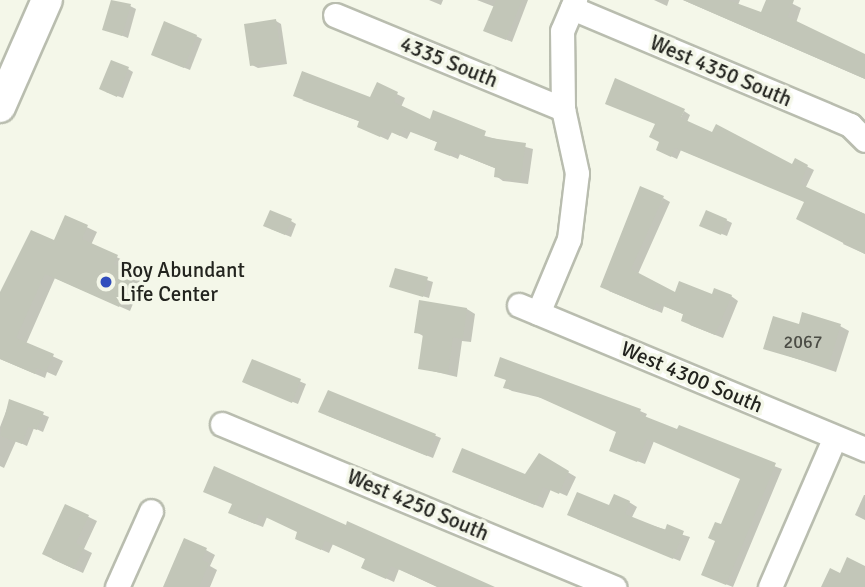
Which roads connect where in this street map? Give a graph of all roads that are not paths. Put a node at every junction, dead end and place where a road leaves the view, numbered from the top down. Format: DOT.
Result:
graph roads {
  1 [pos="47,0"];
  2 [pos="573,4"];
  3 [pos="335,15"];
  4 [pos="0,107"];
  5 [pos="563,109"];
  6 [pos="865,140"];
  7 [pos="222,424"];
  8 [pos="835,437"];
  9 [pos="865,449"];
  10 [pos="151,511"];
  11 [pos="117,587"];
  12 [pos="614,587"];
  13 [pos="770,587"];
  1 -- 4 [label="main road"];
  2 -- 5 [label="street"];
  2 -- 6 [label="street, West 4350 South"];
  3 -- 5 [label="street, 4335 South"];
  5 -- 8 [label="street, West 4300 South"];
  7 -- 12 [label="street, West 4250 South"];
  8 -- 9 [label="street, West 4300 South"];
  8 -- 13 [label="street"];
  10 -- 11 [label="street"];
}
